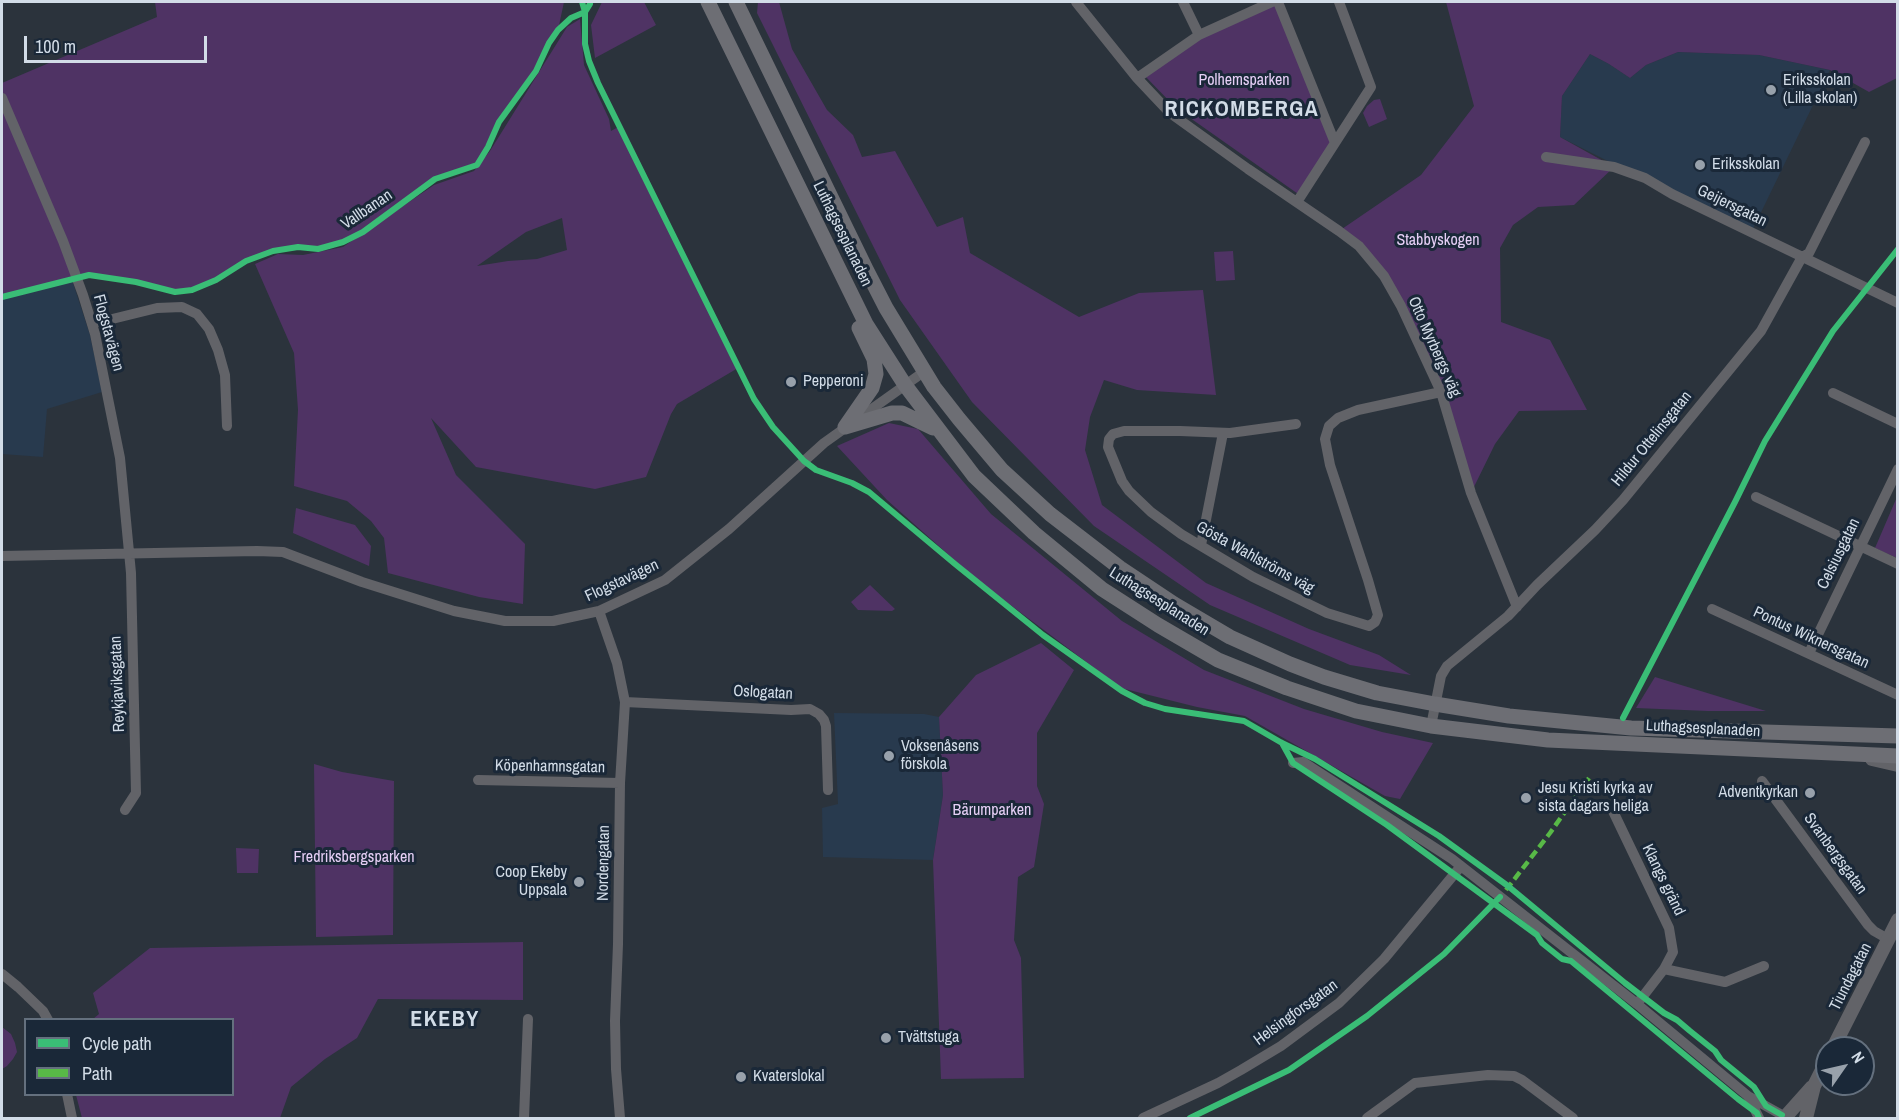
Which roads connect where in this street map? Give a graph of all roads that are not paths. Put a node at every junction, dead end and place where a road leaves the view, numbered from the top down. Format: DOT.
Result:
graph roads {
  1 [pos="708,2"];
  2 [pos="736,2"];
  3 [pos="1076,2"];
  4 [pos="1183,2"];
  5 [pos="1272,2"];
  6 [pos="1278,2"];
  7 [pos="1339,2"];
  8 [pos="1198,35"];
  9 [pos="1137,78"];
  10 [pos="2,99"];
  11 [pos="1865,142"];
  12 [pos="1335,143"];
  13 [pos="1546,157"];
  14 [pos="1297,202"];
  15 [pos="814,220"];
  16 [pos="1802,257"];
  17 [pos="1898,303"];
  18 [pos="100,322"];
  19 [pos="925,371"];
  20 [pos="905,385"];
  21 [pos="1441,392"];
  22 [pos="1833,393"];
  23 [pos="1296,424"];
  24 [pos="1898,424"];
  25 [pos="227,426"];
  26 [pos="845,427"];
  27 [pos="939,430"];
  28 [pos="1223,433"];
  29 [pos="1898,469"];
  30 [pos="1756,496"];
  31 [pos="1201,545"];
  32 [pos="1860,546"];
  33 [pos="128,553"];
  34 [pos="2,556"];
  35 [pos="1898,564"];
  36 [pos="1517,607"];
  37 [pos="1712,609"];
  38 [pos="599,611"];
  39 [pos="1809,653"];
  40 [pos="1898,695"];
  41 [pos="625,702"];
  42 [pos="1435,704"];
  43 [pos="1431,726"];
  44 [pos="1898,736"];
  45 [pos="1852,755"];
  46 [pos="1898,756"];
  47 [pos="1293,763"];
  48 [pos="1898,765"];
  49 [pos="478,780"];
  50 [pos="1762,781"];
  51 [pos="620,783"];
  52 [pos="828,790"];
  53 [pos="1611,807"];
  54 [pos="125,810"];
  55 [pos="1461,866"];
  56 [pos="1898,920"];
  57 [pos="1888,939"];
  58 [pos="1764,966"];
  59 [pos="1664,969"];
  60 [pos="2,974"];
  61 [pos="1637,1004"];
  62 [pos="47,1018"];
  63 [pos="528,1019"];
  64 [pos="1839,1036"];
  65 [pos="1814,1086"];
  66 [pos="67,1096"];
  67 [pos="1748,1096"];
  68 [pos="1785,1117"];
  69 [pos="72,1119"];
  70 [pos="524,1119"];
  71 [pos="620,1119"];
  72 [pos="1143,1119"];
  73 [pos="1367,1119"];
  74 [pos="1573,1119"];
  75 [pos="1760,1119"];
  76 [pos="1806,1119"];
  1 -- 15 [label="main road, Luthagsesplanaden"];
  2 -- 19 [label="main road, Luthagsesplanaden"];
  3 -- 9 [label="street, Otto Myrbergs väg"];
  4 -- 8 [label="street"];
  5 -- 8 [label="street"];
  6 -- 12 [label="street"];
  7 -- 12 [label="street"];
  8 -- 9 [label="street"];
  9 -- 14 [label="street, Otto Myrbergs väg"];
  10 -- 33 [label="street, Flogstavägen"];
  11 -- 16 [label="street, Hildur Ottelinsgatan"];
  12 -- 14 [label="street"];
  13 -- 16 [label="street, Geijersgatan"];
  14 -- 21 [label="street, Otto Myrbergs väg"];
  15 -- 20 [label="main road, Luthagsesplanaden"];
  15 -- 26 [label="main road"];
  16 -- 17 [label="street, Geijersgatan"];
  16 -- 36 [label="street, Hildur Ottelinsgatan"];
  18 -- 25 [label="street"];
  19 -- 20 [label="street, Flogstavägen"];
  19 -- 42 [label="main road, Luthagsesplanaden"];
  20 -- 26 [label="street, Flogstavägen"];
  20 -- 27 [label="main road, Luthagsesplanaden"];
  21 -- 31 [label="street, Gösta Wahlströms väg"];
  21 -- 36 [label="street, Otto Myrbergs väg"];
  22 -- 24 [label="street"];
  23 -- 28 [label="street, Gösta Wahlströms väg"];
  26 -- 27 [label="main road"];
  26 -- 38 [label="street, Flogstavägen"];
  27 -- 43 [label="main road, Luthagsesplanaden"];
  28 -- 31 [label="street"];
  28 -- 31 [label="street, Gösta Wahlströms väg"];
  29 -- 32 [label="street, Celsiusgatan"];
  30 -- 32 [label="street"];
  32 -- 35 [label="street"];
  32 -- 39 [label="street, Celsiusgatan"];
  33 -- 34 [label="street, Flogstavägen"];
  33 -- 38 [label="street, Flogstavägen"];
  33 -- 54 [label="street, Reykjaviksgatan"];
  36 -- 42 [label="street, Hildur Ottelinsgatan"];
  37 -- 39 [label="street, Pontus Wiknersgatan"];
  38 -- 41 [label="street, Nordengatan"];
  39 -- 40 [label="street, Pontus Wiknersgatan"];
  41 -- 51 [label="street, Nordengatan"];
  41 -- 52 [label="street, Oslogatan"];
  42 -- 43 [label="street, Hildur Ottelinsgatan"];
  42 -- 44 [label="main road, Luthagsesplanaden"];
  43 -- 45 [label="main road, Luthagsesplanaden"];
  45 -- 46 [label="main road, Luthagsesplanaden"];
  45 -- 48 [label="street"];
  47 -- 55 [label="street"];
  49 -- 51 [label="street, Köpenhamnsgatan"];
  50 -- 57 [label="street, Svanbergsgatan"];
  51 -- 71 [label="street, Nordengatan"];
  53 -- 59 [label="street, Klangs gränd"];
  55 -- 61 [label="street"];
  55 -- 72 [label="street, Helsingforsgatan"];
  56 -- 57 [label="street, Tiundagatan"];
  57 -- 64 [label="street, Tiundagatan"];
  58 -- 59 [label="street"];
  59 -- 61 [label="street, Klangs gränd"];
  60 -- 62 [label="street"];
  61 -- 67 [label="street"];
  63 -- 70 [label="street"];
  65 -- 68 [label="street"];
  65 -- 76 [label="street"];
  66 -- 69 [label="street"];
  67 -- 68 [label="street"];
  67 -- 75 [label="street"];
  73 -- 74 [label="street"];
}
